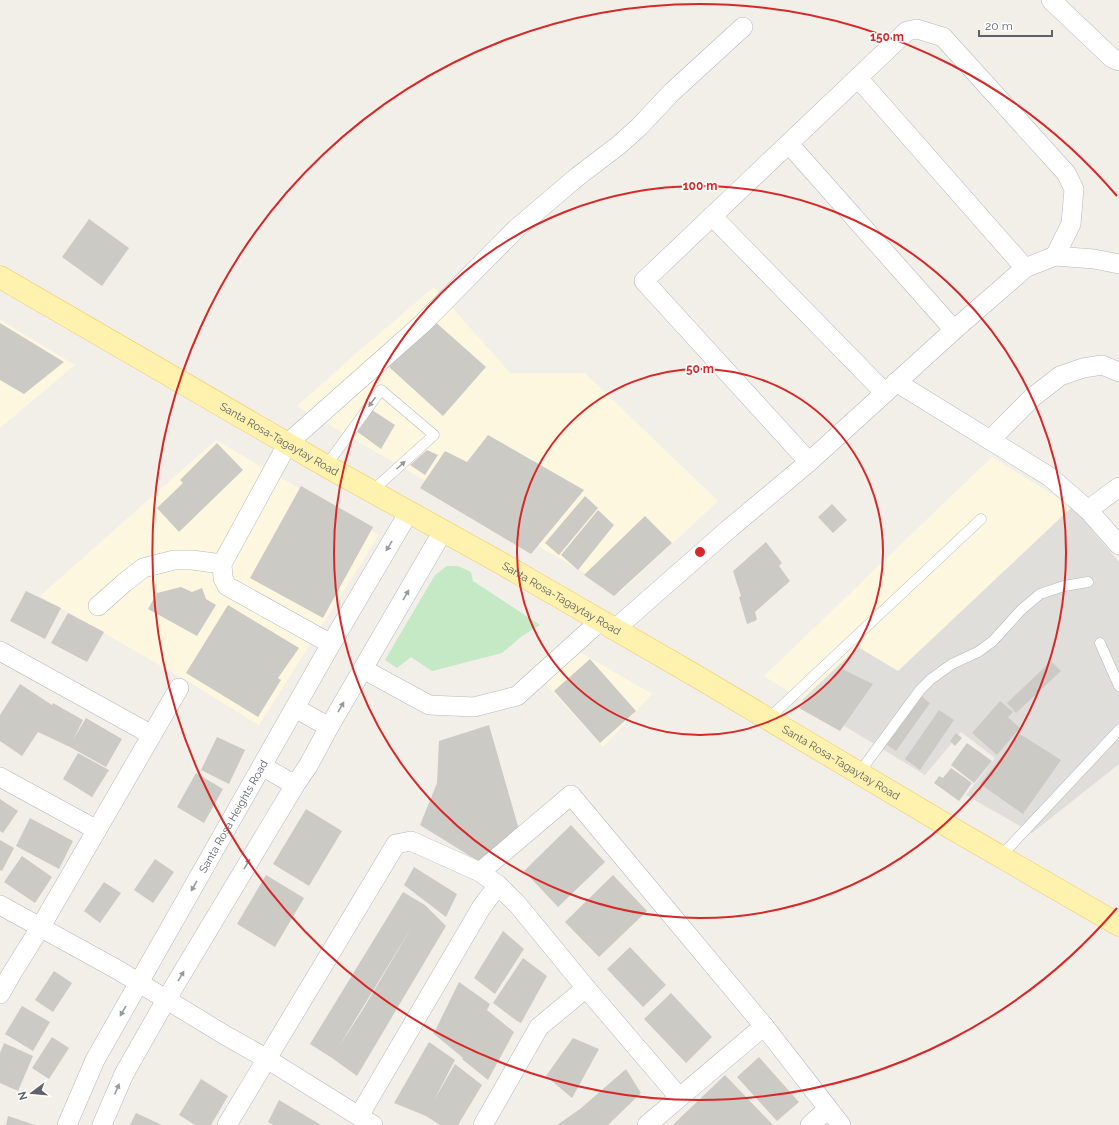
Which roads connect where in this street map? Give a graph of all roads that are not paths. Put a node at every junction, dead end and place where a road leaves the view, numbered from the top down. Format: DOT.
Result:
graph roads {
  1 [pos="1052,0"];
  2 [pos="743,27"];
  3 [pos="1119,60"];
  4 [pos="858,78"];
  5 [pos="788,144"];
  6 [pos="712,216"];
  7 [pos="1055,256"];
  8 [pos="1119,264"];
  9 [pos="1025,268"];
  10 [pos="0,277"];
  11 [pos="954,330"];
  12 [pos="1119,372"];
  13 [pos="891,388"];
  14 [pos="990,440"];
  15 [pos="288,443"];
  16 [pos="809,462"];
  17 [pos="326,466"];
  18 [pos="1119,487"];
  19 [pos="372,491"];
  20 [pos="1088,510"];
  21 [pos="409,512"];
  22 [pos="981,519"];
  23 [pos="442,531"];
  24 [pos="1119,545"];
  25 [pos="222,564"];
  26 [pos="1088,582"];
  27 [pos="98,606"];
  28 [pos="607,625"];
  29 [pos="1100,643"];
  30 [pos="331,644"];
  31 [pos="0,651"];
  32 [pos="363,669"];
  33 [pos="1119,686"];
  34 [pos="179,688"];
  35 [pos="295,708"];
  36 [pos="768,719"];
  37 [pos="329,727"];
  38 [pos="1119,730"];
  39 [pos="152,735"];
  40 [pos="262,766"];
  41 [pos="859,772"];
  42 [pos="0,777"];
  43 [pos="294,785"];
  44 [pos="97,830"];
  45 [pos="1001,856"];
  46 [pos="480,872"];
  47 [pos="498,885"];
  48 [pos="0,905"];
  49 [pos="1119,925"];
  50 [pos="40,928"];
  51 [pos="139,983"];
  52 [pos="586,988"];
  53 [pos="0,994"];
  54 [pos="166,1000"];
  55 [pos="764,1026"];
  56 [pos="267,1059"];
  57 [pos="680,1097"];
  58 [pos="828,1109"];
  59 [pos="366,1121"];
  60 [pos="67,1125"];
  61 [pos="102,1125"];
  62 [pos="227,1125"];
  63 [pos="483,1125"];
  64 [pos="647,1125"];
  65 [pos="810,1125"];
  66 [pos="841,1125"];
  1 -- 3 [label="street"];
  2 -- 15 [label="street"];
  4 -- 5 [label="street"];
  4 -- 7 [label="street"];
  4 -- 9 [label="street"];
  5 -- 6 [label="street"];
  5 -- 11 [label="street"];
  6 -- 13 [label="street"];
  6 -- 16 [label="street"];
  7 -- 8 [label="street"];
  7 -- 9 [label="street"];
  9 -- 11 [label="street"];
  10 -- 15 [label="main road, Santa Rosa-Tagaytay Road"];
  11 -- 13 [label="street"];
  12 -- 14 [label="street"];
  13 -- 14 [label="street"];
  13 -- 16 [label="street"];
  14 -- 20 [label="street"];
  15 -- 17 [label="main road, Santa Rosa-Tagaytay Road"];
  15 -- 25 [label="street"];
  16 -- 28 [label="street"];
  17 -- 19 [label="main road, Santa Rosa-Tagaytay Road"];
  19 -- 17 [label="lane, one-way"];
  18 -- 20 [label="street"];
  19 -- 21 [label="main road, Santa Rosa-Tagaytay Road"];
  20 -- 24 [label="street"];
  21 -- 23 [label="main road, Santa Rosa-Tagaytay Road"];
  21 -- 30 [label="street, Santa Rosa Heights Road, one-way"];
  22 -- 36 [label="lane"];
  23 -- 28 [label="main road, Santa Rosa-Tagaytay Road"];
  32 -- 23 [label="street, one-way"];
  25 -- 27 [label="street"];
  25 -- 30 [label="street"];
  26 -- 41 [label="lane"];
  28 -- 32 [label="street"];
  28 -- 36 [label="main road, Santa Rosa-Tagaytay Road"];
  29 -- 33 [label="lane"];
  30 -- 35 [label="street, Santa Rosa Heights Road"];
  31 -- 39 [label="street"];
  37 -- 32 [label="street, one-way"];
  34 -- 39 [label="street"];
  35 -- 37 [label="street"];
  35 -- 40 [label="street, Santa Rosa Heights Road"];
  36 -- 41 [label="main road, Santa Rosa-Tagaytay Road"];
  37 -- 43 [label="street"];
  38 -- 45 [label="lane"];
  39 -- 44 [label="street"];
  40 -- 43 [label="street"];
  40 -- 51 [label="street, Santa Rosa Heights Road, one-way"];
  41 -- 45 [label="main road, Santa Rosa-Tagaytay Road"];
  42 -- 44 [label="street"];
  54 -- 43 [label="street, one-way"];
  44 -- 50 [label="street"];
  45 -- 49 [label="main road, Santa Rosa-Tagaytay Road"];
  46 -- 47 [label="street"];
  46 -- 55 [label="street"];
  46 -- 56 [label="street"];
  47 -- 52 [label="street"];
  47 -- 59 [label="street"];
  48 -- 50 [label="street"];
  50 -- 51 [label="street"];
  50 -- 53 [label="street"];
  51 -- 54 [label="street"];
  51 -- 60 [label="street, Santa Rosa Heights Road, one-way"];
  52 -- 57 [label="street"];
  52 -- 63 [label="street"];
  54 -- 56 [label="street"];
  61 -- 54 [label="street, one-way"];
  55 -- 57 [label="street"];
  55 -- 58 [label="street"];
  56 -- 59 [label="street"];
  56 -- 62 [label="street"];
  57 -- 64 [label="street"];
  58 -- 65 [label="street"];
  58 -- 66 [label="street"];
}
